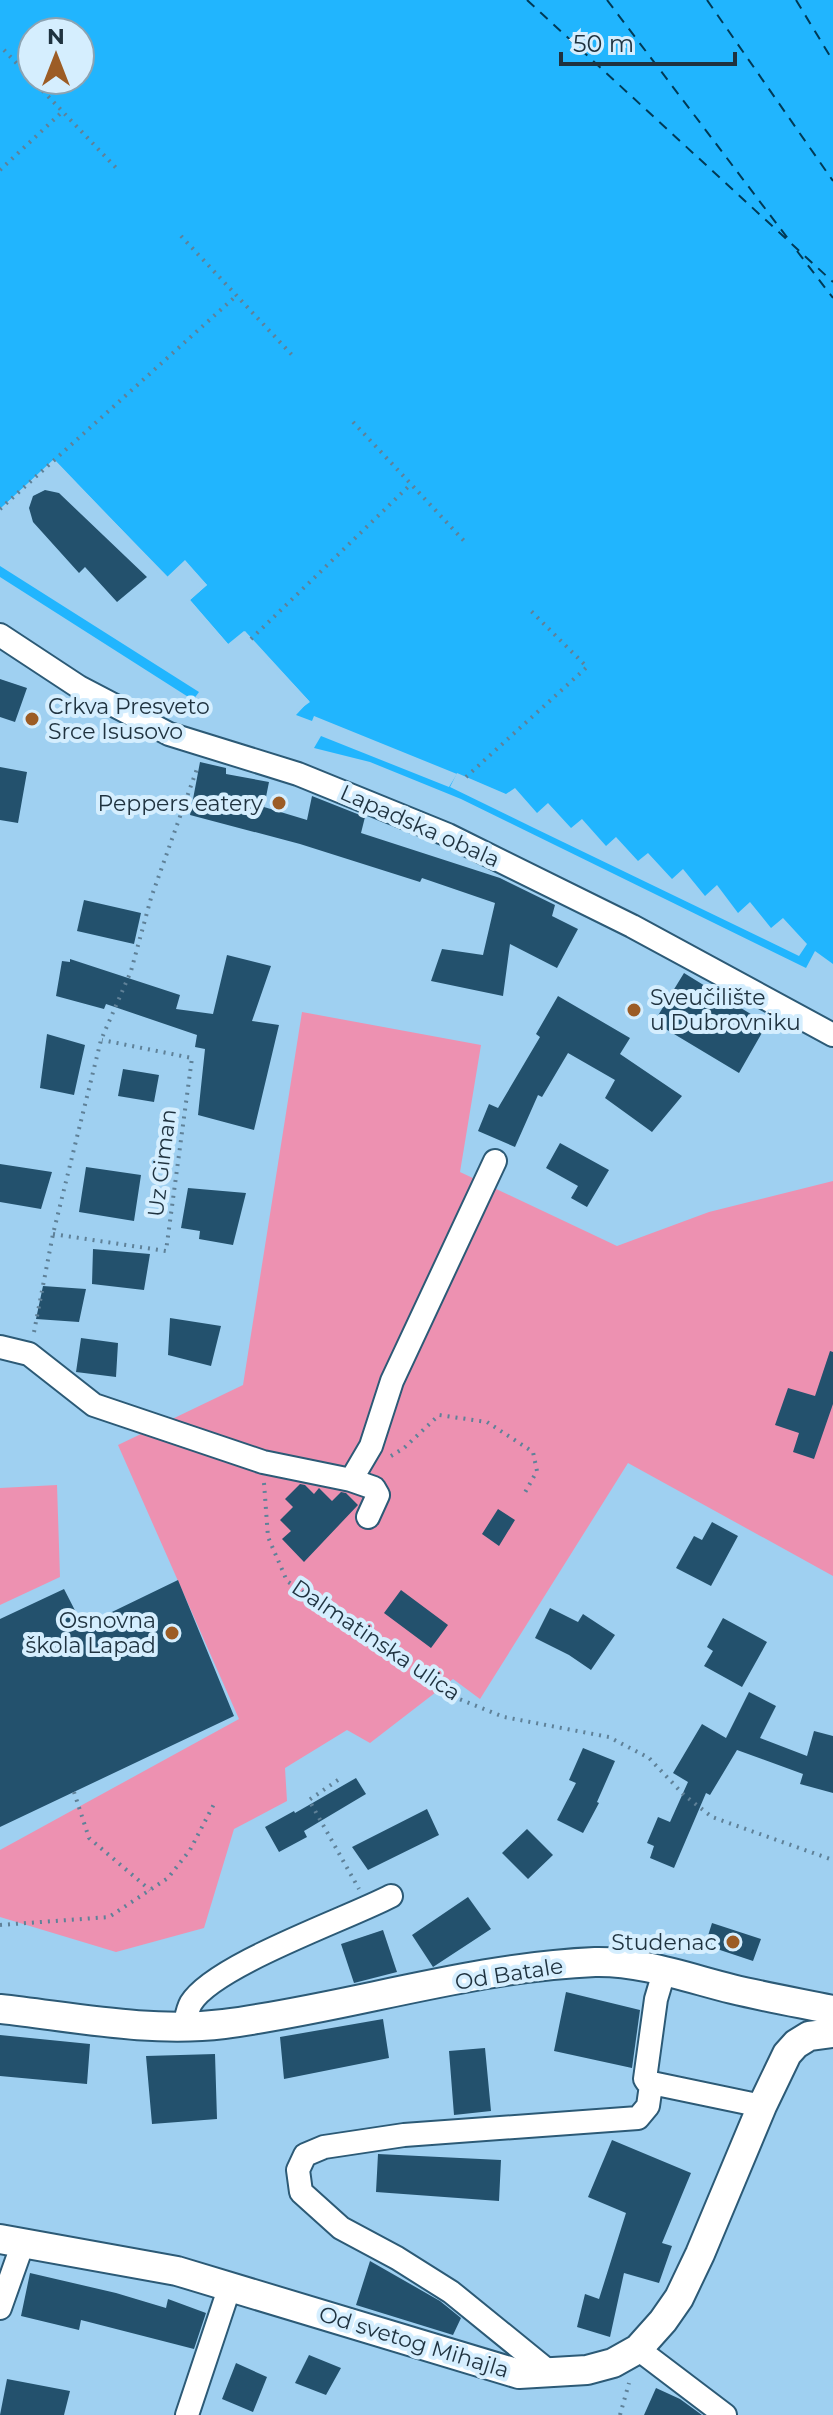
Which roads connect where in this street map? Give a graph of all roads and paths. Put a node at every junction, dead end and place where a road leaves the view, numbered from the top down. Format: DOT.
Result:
graph roads {
  1 [pos="4,50"];
  2 [pos="62,112"];
  3 [pos="0,170"];
  4 [pos="119,171"];
  5 [pos="181,236"];
  6 [pos="236,296"];
  7 [pos="292,355"];
  8 [pos="353,422"];
  9 [pos="411,484"];
  10 [pos="0,509"];
  11 [pos="466,543"];
  12 [pos="531,611"];
  13 [pos="0,635"];
  14 [pos="251,639"];
  15 [pos="204,746"];
  16 [pos="466,777"];
  17 [pos="833,1035"];
  18 [pos="101,1040"];
  19 [pos="495,1161"];
  20 [pos="53,1234"];
  21 [pos="0,1347"];
  22 [pos="29,1354"];
  23 [pos="391,1456"];
  24 [pos="263,1462"];
  25 [pos="351,1480"];
  26 [pos="523,1496"];
  27 [pos="368,1517"];
  28 [pos="338,1780"];
  29 [pos="74,1792"];
  30 [pos="214,1804"];
  31 [pos="833,1860"];
  32 [pos="150,1890"];
  33 [pos="391,1896"];
  34 [pos="369,1908"];
  35 [pos="0,1925"];
  36 [pos="664,1972"];
  37 [pos="757,1995"];
  38 [pos="0,2009"];
  39 [pos="833,2010"];
  40 [pos="184,2027"];
  41 [pos="833,2033"];
  42 [pos="787,2054"];
  43 [pos="651,2085"];
  44 [pos="762,2106"];
  45 [pos="12,2241"];
  46 [pos="230,2286"];
  47 [pos="0,2308"];
  48 [pos="638,2349"];
  49 [pos="552,2374"];
  50 [pos="187,2415"];
  51 [pos="725,2415"];
  1 -- 2 [label="path"];
  2 -- 3 [label="path"];
  2 -- 4 [label="path"];
  5 -- 6 [label="path"];
  6 -- 7 [label="path"];
  6 -- 10 [label="path"];
  8 -- 9 [label="path"];
  9 -- 11 [label="path"];
  9 -- 14 [label="path"];
  12 -- 16 [label="path"];
  13 -- 15 [label="street, Lapadska obala"];
  15 -- 17 [label="street, Lapadska obala"];
  15 -- 18 [label="path"];
  18 -- 20 [label="path"];
  18 -- 20 [label="path, Uz Giman"];
  19 -- 25 [label="street"];
  20 -- 22 [label="path"];
  21 -- 22 [label="street"];
  22 -- 24 [label="street"];
  23 -- 26 [label="path"];
  24 -- 25 [label="street"];
  24 -- 31 [label="path, Dalmatinska ulica"];
  25 -- 27 [label="street"];
  28 -- 34 [label="path"];
  29 -- 32 [label="path"];
  30 -- 32 [label="path"];
  32 -- 35 [label="path"];
  33 -- 34 [label="street"];
  34 -- 40 [label="street"];
  36 -- 37 [label="main road, Od Batale"];
  36 -- 40 [label="main road, Od Batale"];
  36 -- 43 [label="street"];
  37 -- 39 [label="main road, Od Batale"];
  37 -- 42 [label="main road"];
  38 -- 40 [label="main road, Od Batale"];
  41 -- 42 [label="main road"];
  42 -- 44 [label="main road, Od svetog Mihajla"];
  43 -- 44 [label="street"];
  43 -- 49 [label="street"];
  44 -- 48 [label="main road, Od svetog Mihajla"];
  45 -- 46 [label="main road, Od svetog Mihajla"];
  45 -- 47 [label="street"];
  46 -- 49 [label="main road, Od svetog Mihajla"];
  46 -- 50 [label="street"];
  48 -- 49 [label="main road, Od svetog Mihajla"];
  48 -- 51 [label="street"];
}
